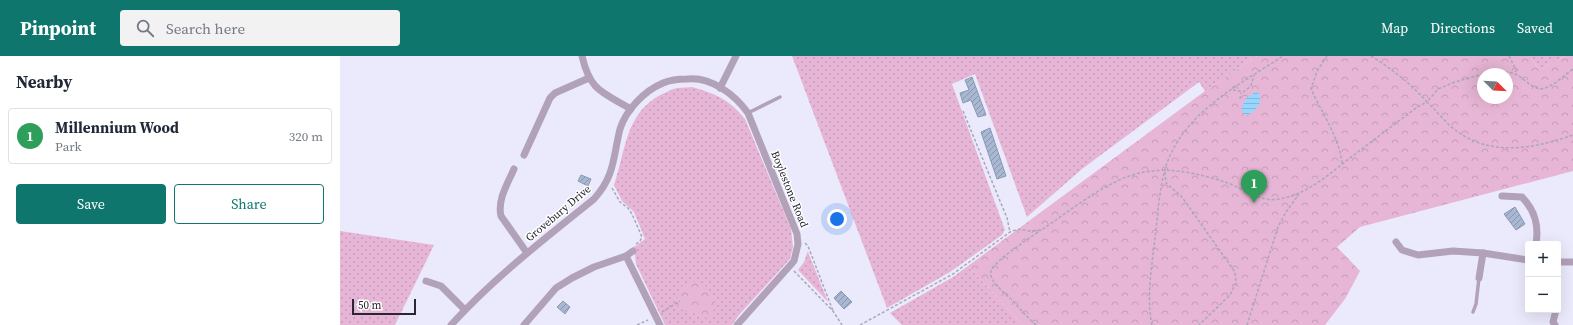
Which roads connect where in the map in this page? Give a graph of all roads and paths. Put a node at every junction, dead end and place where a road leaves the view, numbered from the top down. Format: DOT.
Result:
graph roads {
  1 [pos="582,56"];
  2 [pos="736,56"];
  3 [pos="1283,56"];
  4 [pos="1328,56"];
  5 [pos="1371,56"];
  6 [pos="1509,56"];
  7 [pos="1573,69"];
  8 [pos="1515,74"];
  9 [pos="1254,75"];
  10 [pos="1477,76"];
  11 [pos="589,78"];
  12 [pos="720,88"];
  13 [pos="1232,90"];
  14 [pos="1241,92"];
  15 [pos="780,97"];
  16 [pos="1240,99"];
  17 [pos="1427,102"];
  18 [pos="631,109"];
  19 [pos="963,111"];
  20 [pos="748,113"];
  21 [pos="1573,135"];
  22 [pos="524,154"];
  23 [pos="1342,164"];
  24 [pos="514,169"];
  25 [pos="1165,170"];
  26 [pos="606,183"];
  27 [pos="1299,194"];
  28 [pos="1502,196"];
  29 [pos="1042,229"];
  30 [pos="1010,232"];
  31 [pos="797,234"];
  32 [pos="1536,241"];
  33 [pos="1396,242"];
  34 [pos="633,251"];
  35 [pos="527,253"];
  36 [pos="1483,253"];
  37 [pos="626,256"];
  38 [pos="1525,260"];
  39 [pos="1561,262"];
  40 [pos="1573,262"];
  41 [pos="789,268"];
  42 [pos="1479,278"];
  43 [pos="426,281"];
  44 [pos="680,301"];
  45 [pos="465,310"];
  46 [pos="833,311"];
  47 [pos="1472,312"];
  48 [pos="1556,313"];
  49 [pos="656,316"];
  50 [pos="1545,323"];
  51 [pos="1554,323"];
  52 [pos="451,325"];
  53 [pos="524,325"];
  54 [pos="637,325"];
  55 [pos="660,325"];
  56 [pos="737,325"];
  57 [pos="842,325"];
  58 [pos="860,325"];
  59 [pos="1036,325"];
  60 [pos="1152,325"];
  61 [pos="1199,325"];
  62 [pos="1247,325"];
  1 -- 11 [label="street"];
  2 -- 12 [label="street"];
  3 -- 9 [label="path"];
  4 -- 23 [label="path"];
  5 -- 17 [label="path"];
  6 -- 8 [label="path"];
  7 -- 8 [label="path"];
  9 -- 13 [label="path"];
  9 -- 14 [label="path"];
  10 -- 17 [label="path"];
  11 -- 18 [label="street"];
  11 -- 22 [label="street"];
  12 -- 18 [label="street, Grovebury Drive"];
  12 -- 20 [label="street, Grovebury Drive"];
  13 -- 14 [label="path"];
  13 -- 25 [label="path"];
  14 -- 16 [label="path"];
  15 -- 20 [label="lane"];
  17 -- 21 [label="path"];
  17 -- 23 [label="path"];
  18 -- 26 [label="street, Grovebury Drive"];
  19 -- 30 [label="path"];
  20 -- 31 [label="street, Boylestone Road"];
  23 -- 27 [label="path"];
  24 -- 35 [label="street"];
  25 -- 27 [label="path"];
  25 -- 29 [label="path"];
  25 -- 60 [label="path"];
  25 -- 61 [label="path"];
  26 -- 34 [label="path"];
  26 -- 35 [label="street, Grovebury Drive"];
  27 -- 62 [label="path"];
  28 -- 32 [label="street"];
  29 -- 30 [label="path"];
  29 -- 59 [label="path"];
  30 -- 58 [label="path"];
  31 -- 41 [label="street, Boylestone Road"];
  31 -- 46 [label="path"];
  33 -- 36 [label="street"];
  34 -- 37 [label="street"];
  35 -- 45 [label="street, Grovebury Drive"];
  36 -- 38 [label="street"];
  36 -- 42 [label="street"];
  37 -- 49 [label="street"];
  37 -- 53 [label="street"];
  39 -- 40 [label="street"];
  41 -- 46 [label="path"];
  41 -- 56 [label="street, Boylestone Road"];
  42 -- 47 [label="lane"];
  43 -- 45 [label="street"];
  44 -- 49 [label="path"];
  45 -- 52 [label="street, Grovebury Drive"];
  46 -- 57 [label="path"];
  48 -- 51 [label="street"];
  49 -- 54 [label="path"];
  49 -- 55 [label="street"];
  50 -- 51 [label="street"];
}
